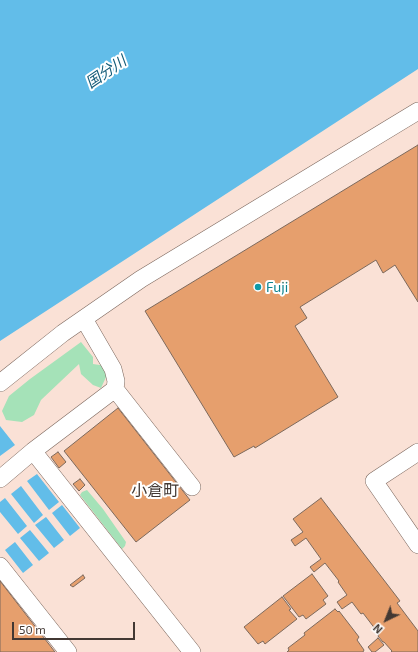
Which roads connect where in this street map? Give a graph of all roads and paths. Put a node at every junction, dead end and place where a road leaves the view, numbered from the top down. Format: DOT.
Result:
graph roads {
  1 [pos="418,111"];
  2 [pos="84,319"];
  3 [pos="0,383"];
  4 [pos="115,389"];
  5 [pos="33,451"];
  6 [pos="418,452"];
  7 [pos="0,479"];
  8 [pos="192,487"];
  9 [pos="418,545"];
  10 [pos="0,566"];
  11 [pos="68,652"];
  12 [pos="192,652"];
  1 -- 2 [label="street"];
  2 -- 3 [label="street"];
  2 -- 4 [label="street"];
  4 -- 5 [label="street"];
  4 -- 8 [label="street"];
  5 -- 7 [label="street"];
  5 -- 12 [label="street"];
  6 -- 9 [label="street"];
  10 -- 11 [label="street"];
}
